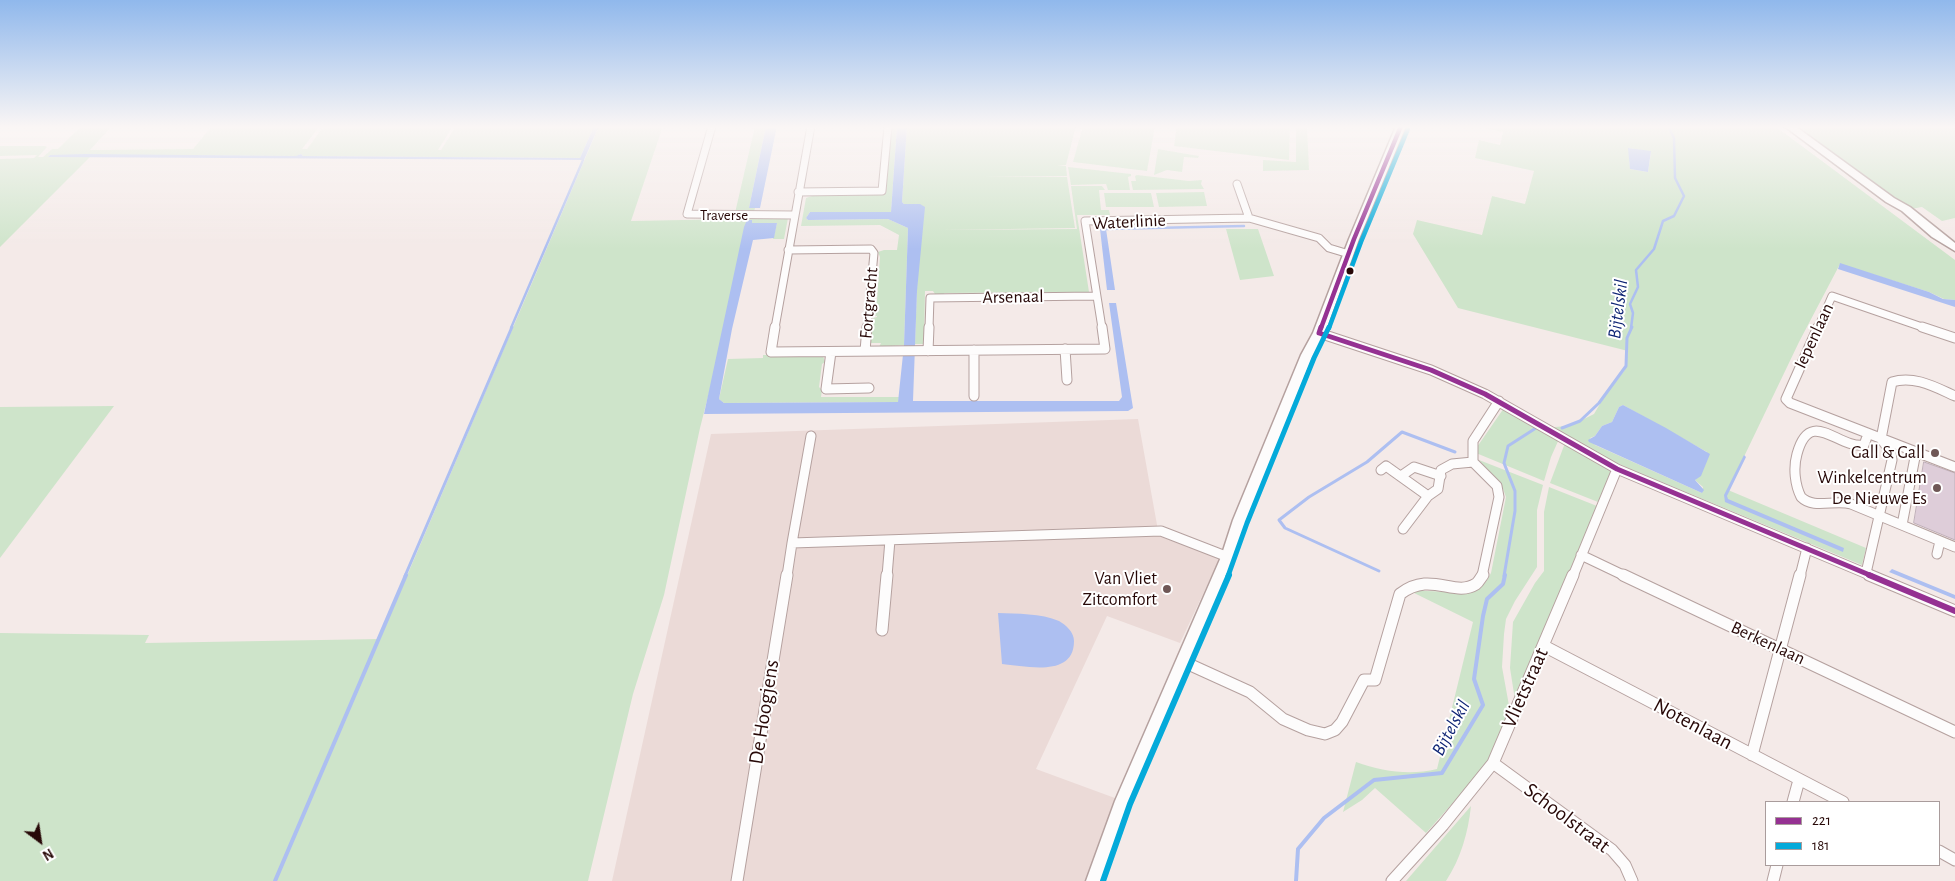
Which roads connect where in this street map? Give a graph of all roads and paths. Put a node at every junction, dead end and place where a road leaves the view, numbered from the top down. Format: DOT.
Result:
graph roads {
  1 [pos="700,167"];
  2 [pos="803,167"];
  3 [pos="884,167"];
  4 [pos="1384,167"];
  5 [pos="1845,167"];
  6 [pos="1236,184"];
  7 [pos="798,192"];
  8 [pos="794,215"];
  9 [pos="1249,218"];
  10 [pos="1955,248"];
  11 [pos="788,250"];
  12 [pos="1349,254"];
  13 [pos="1096,296"];
  14 [pos="1320,334"];
  15 [pos="1955,338"];
  16 [pos="1065,349"];
  17 [pos="974,350"];
  18 [pos="865,351"];
  19 [pos="924,351"];
  20 [pos="831,352"];
  21 [pos="1067,380"];
  22 [pos="869,388"];
  23 [pos="974,396"];
  24 [pos="1955,396"];
  25 [pos="1499,401"];
  26 [pos="1868,434"];
  27 [pos="811,436"];
  28 [pos="1881,439"];
  29 [pos="1916,452"];
  30 [pos="1473,462"];
  31 [pos="1955,466"];
  32 [pos="1617,469"];
  33 [pos="1381,470"];
  34 [pos="1401,476"];
  35 [pos="1441,476"];
  36 [pos="1428,496"];
  37 [pos="1878,515"];
  38 [pos="1902,525"];
  39 [pos="1403,530"];
  40 [pos="890,540"];
  41 [pos="1940,540"];
  42 [pos="792,543"];
  43 [pos="1955,547"];
  44 [pos="1807,548"];
  45 [pos="1937,554"];
  46 [pos="1581,555"];
  47 [pos="1228,557"];
  48 [pos="1866,573"];
  49 [pos="1955,611"];
  50 [pos="882,630"];
  51 [pos="1544,646"];
  52 [pos="1779,649"];
  53 [pos="1184,662"];
  54 [pos="1955,732"];
  55 [pos="1752,755"];
  56 [pos="1493,764"];
  57 [pos="1800,780"];
  58 [pos="1794,801"];
  59 [pos="1841,801"];
  60 [pos="1940,852"];
  61 [pos="1955,860"];
  62 [pos="1777,866"];
  63 [pos="737,881"];
  64 [pos="1095,881"];
  65 [pos="1392,881"];
  66 [pos="1632,881"];
  67 [pos="1772,881"];
  1 -- 8 [label="street, Traverse"];
  2 -- 7 [label="street, Waterlinie"];
  3 -- 7 [label="street"];
  4 -- 12 [label="street"];
  5 -- 10 [label="street"];
  6 -- 9 [label="street"];
  7 -- 8 [label="street, Waterlinie"];
  8 -- 11 [label="street, Waterlinie"];
  9 -- 12 [label="street, Waterlinie"];
  9 -- 13 [label="street, Waterlinie"];
  11 -- 18 [label="street, Fortgracht"];
  11 -- 20 [label="street, Waterlinie"];
  12 -- 14 [label="street"];
  13 -- 16 [label="street, Waterlinie"];
  13 -- 19 [label="street, Arsenaal"];
  14 -- 25 [label="street"];
  14 -- 47 [label="street"];
  15 -- 26 [label="street, Iepenlaan"];
  16 -- 17 [label="street, Waterlinie"];
  16 -- 21 [label="street"];
  17 -- 19 [label="street, Waterlinie"];
  17 -- 23 [label="street"];
  18 -- 19 [label="street, Waterlinie"];
  18 -- 20 [label="street, Waterlinie"];
  20 -- 22 [label="street"];
  24 -- 28 [label="street"];
  25 -- 30 [label="street"];
  25 -- 32 [label="street"];
  26 -- 28 [label="street, Iepenlaan"];
  26 -- 37 [label="street"];
  27 -- 42 [label="street, De Hoogjens"];
  28 -- 29 [label="street, Iepenlaan"];
  28 -- 37 [label="street"];
  29 -- 31 [label="street, Iepenlaan"];
  29 -- 38 [label="street"];
  30 -- 35 [label="street"];
  30 -- 53 [label="street"];
  32 -- 44 [label="street"];
  32 -- 46 [label="street, Vlietstraat"];
  33 -- 34 [label="street"];
  34 -- 35 [label="street"];
  34 -- 36 [label="street"];
  35 -- 36 [label="street"];
  36 -- 39 [label="street"];
  37 -- 38 [label="street"];
  37 -- 48 [label="street"];
  38 -- 41 [label="street"];
  40 -- 42 [label="street"];
  40 -- 47 [label="street"];
  40 -- 50 [label="street"];
  41 -- 43 [label="street"];
  41 -- 45 [label="street"];
  42 -- 63 [label="street, De Hoogjens"];
  44 -- 48 [label="street"];
  44 -- 52 [label="street"];
  46 -- 51 [label="street, Vlietstraat"];
  46 -- 52 [label="street, Berkenlaan"];
  47 -- 53 [label="street"];
  48 -- 49 [label="street"];
  51 -- 55 [label="street, Notenlaan"];
  51 -- 56 [label="street, Vlietstraat"];
  52 -- 54 [label="street, Berkenlaan"];
  52 -- 55 [label="street"];
  53 -- 64 [label="street"];
  55 -- 57 [label="street, Notenlaan"];
  56 -- 65 [label="street, Vlietstraat"];
  56 -- 66 [label="street, Schoolstraat"];
  57 -- 58 [label="street"];
  57 -- 59 [label="street, Notenlaan"];
  60 -- 61 [label="street"];
  62 -- 67 [label="street"];
}
